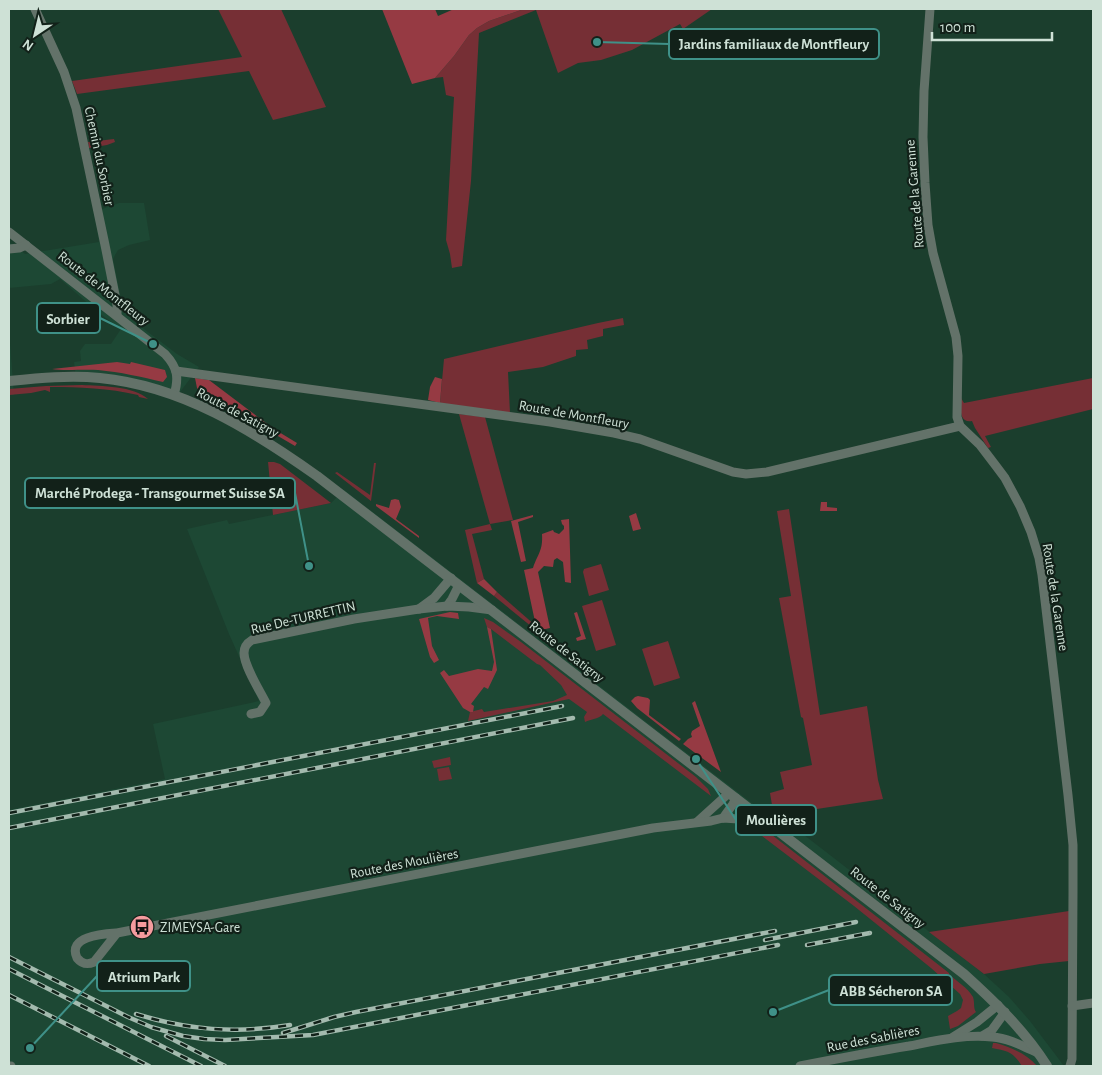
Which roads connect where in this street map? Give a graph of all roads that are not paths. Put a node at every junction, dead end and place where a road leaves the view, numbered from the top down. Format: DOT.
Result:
graph roads {
  1 [pos="35,9"];
  2 [pos="930,9"];
  3 [pos="9,232"];
  4 [pos="26,245"];
  5 [pos="9,249"];
  6 [pos="117,316"];
  7 [pos="176,371"];
  8 [pos="9,381"];
  9 [pos="174,395"];
  10 [pos="960,426"];
  11 [pos="455,582"];
  12 [pos="446,606"];
  13 [pos="419,609"];
  14 [pos="492,610"];
  15 [pos="252,714"];
  16 [pos="732,796"];
  17 [pos="724,818"];
  18 [pos="697,822"];
  19 [pos="769,824"];
  20 [pos="117,933"];
  21 [pos="1093,1003"];
  22 [pos="1072,1006"];
  23 [pos="1001,1009"];
  24 [pos="982,1036"];
  25 [pos="951,1038"];
  26 [pos="1038,1053"];
  27 [pos="800,1066"];
  28 [pos="1047,1066"];
  29 [pos="1070,1066"];
  1 -- 6 [label="street, Chemin du Sorbier"];
  2 -- 10 [label="street, Route de la Garenne"];
  3 -- 4 [label="street, Route de Montfleury"];
  4 -- 5 [label="street"];
  4 -- 6 [label="street, Route de Montfleury"];
  6 -- 7 [label="street, Route de Montfleury"];
  7 -- 9 [label="street"];
  7 -- 10 [label="street, Route de Montfleury"];
  8 -- 9 [label="street, Route de Satigny"];
  9 -- 11 [label="street, Route de Satigny"];
  10 -- 22 [label="street, Route de la Garenne"];
  11 -- 12 [label="street"];
  11 -- 13 [label="street"];
  11 -- 14 [label="street, Route de Satigny"];
  12 -- 13 [label="street, Rue De-TURRETTIN"];
  12 -- 14 [label="street, Rue De-TURRETTIN"];
  13 -- 15 [label="street, Rue De-TURRETTIN"];
  14 -- 16 [label="street, Route de Satigny"];
  16 -- 17 [label="street"];
  16 -- 18 [label="street"];
  16 -- 19 [label="street, Route de Satigny"];
  17 -- 18 [label="street, Route des Moulières"];
  17 -- 19 [label="street"];
  18 -- 20 [label="street, Route des Moulières"];
  19 -- 23 [label="street, Route de Satigny"];
  20 -- 20 [label="street, Route des Moulières"];
  21 -- 22 [label="street"];
  22 -- 29 [label="street, Route de la Garenne"];
  23 -- 24 [label="street"];
  23 -- 25 [label="street, Rue des Sablières"];
  23 -- 26 [label="street, Route de Satigny"];
  24 -- 25 [label="street, Rue des Sablières"];
  24 -- 26 [label="street, Rue des Sablières"];
  25 -- 27 [label="street, Rue des Sablières"];
  26 -- 28 [label="street, Route de Satigny"];
}
